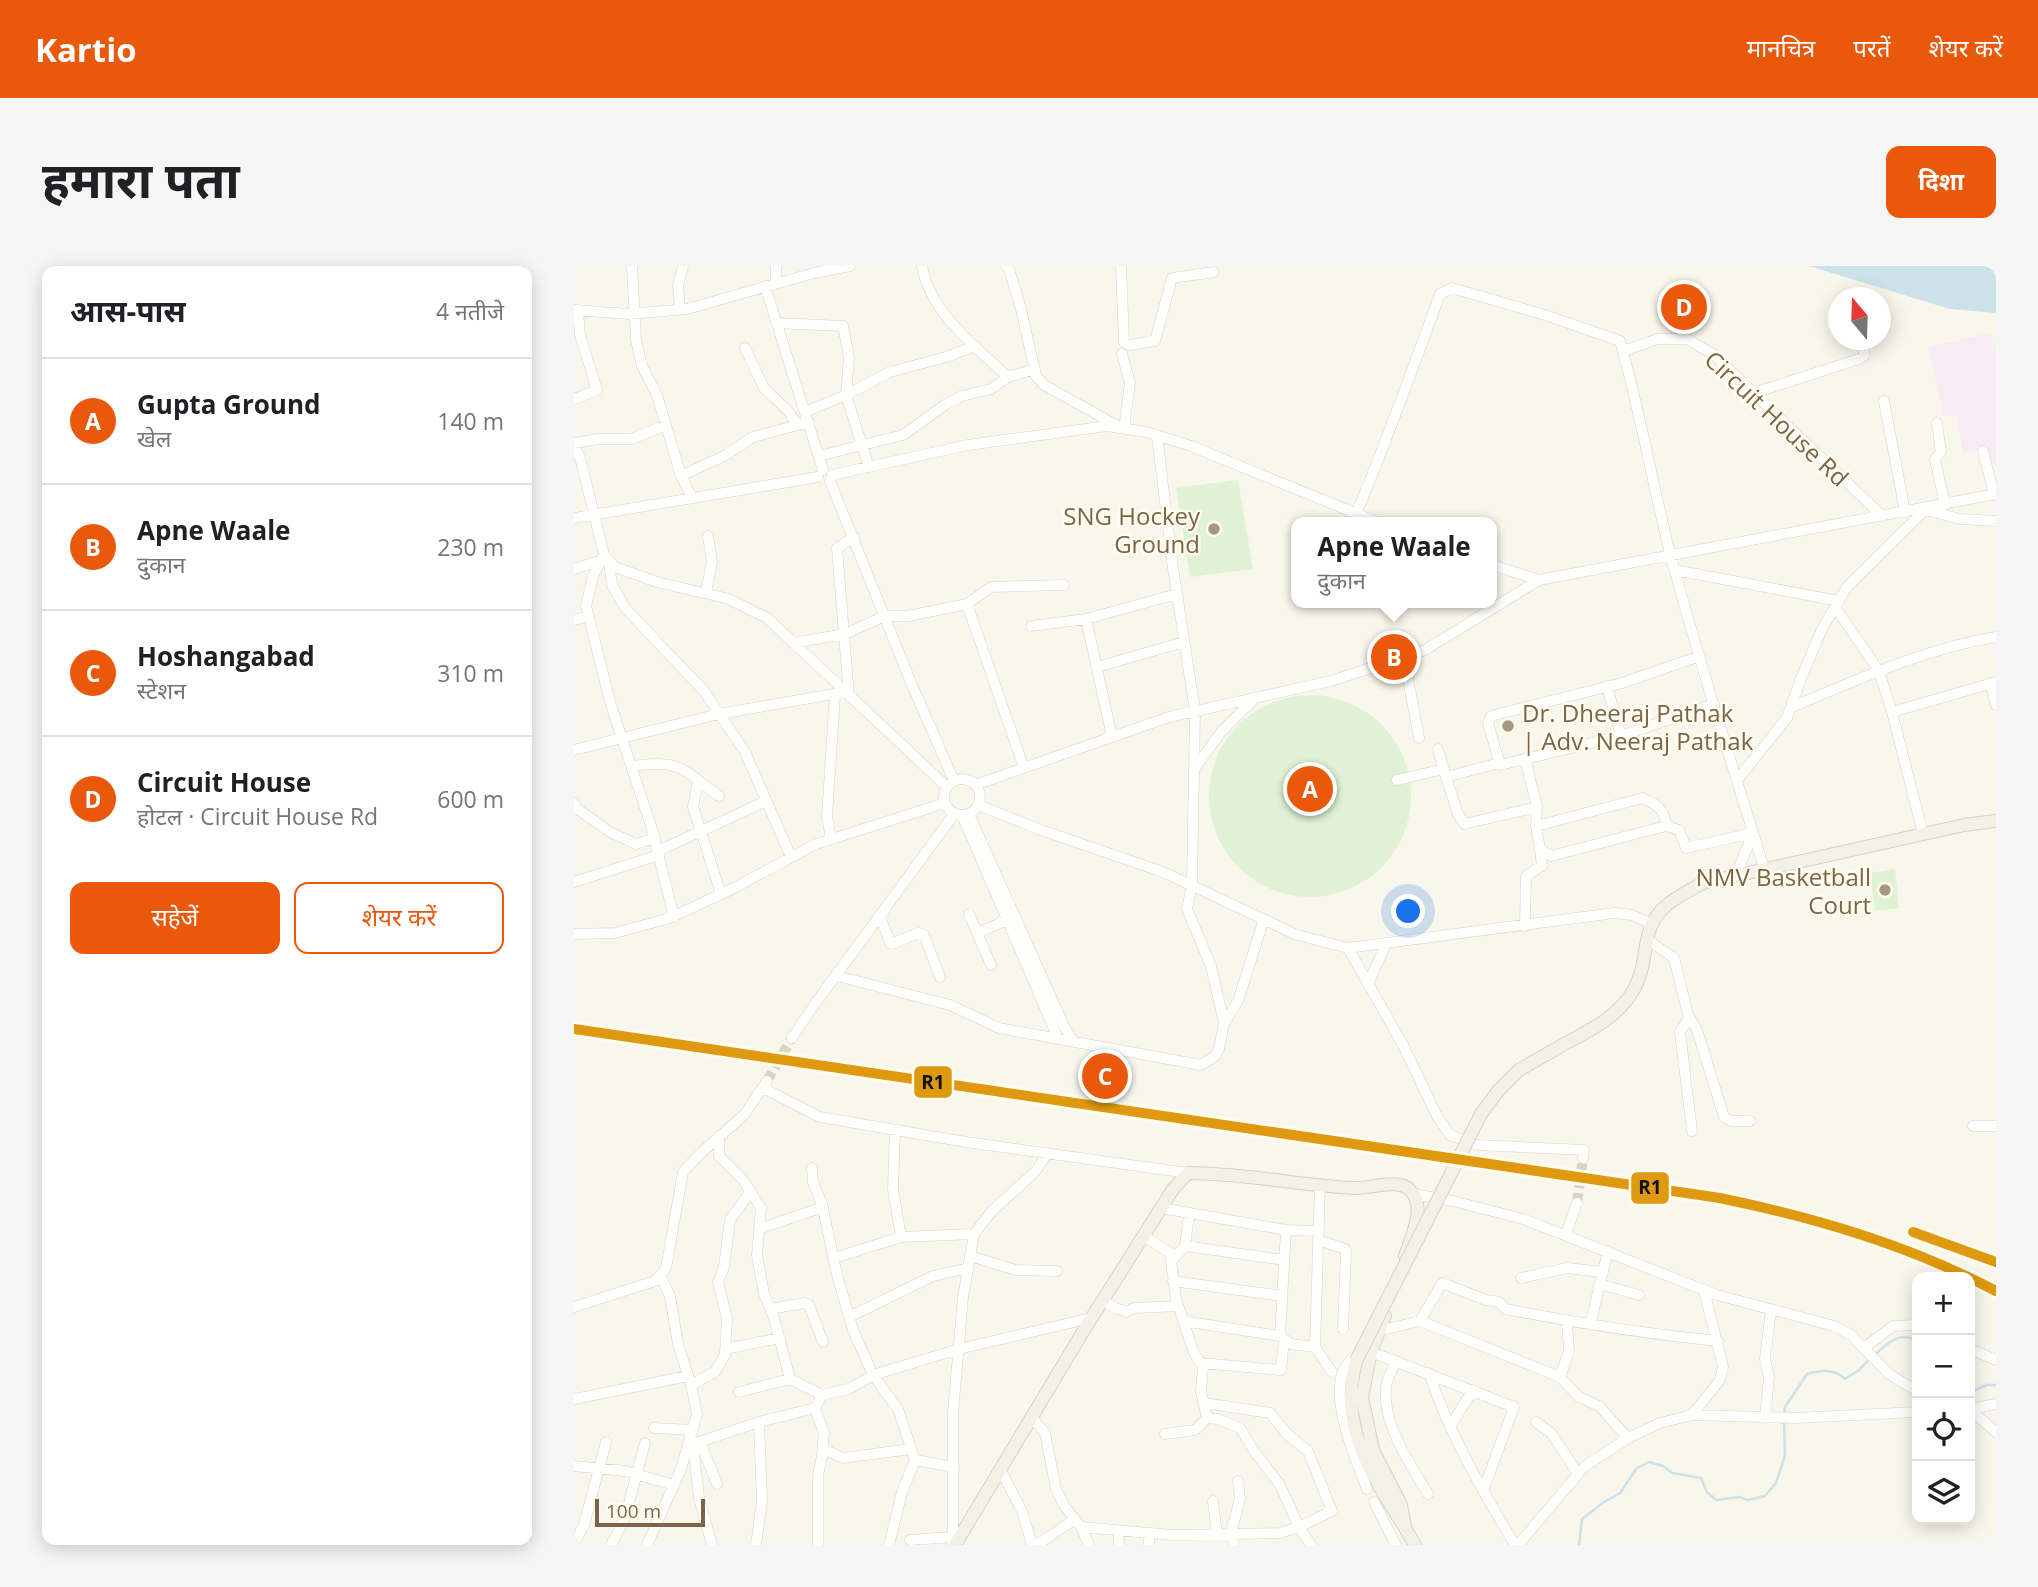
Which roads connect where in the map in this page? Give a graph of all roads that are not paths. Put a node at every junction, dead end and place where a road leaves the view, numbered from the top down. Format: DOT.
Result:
graph roads {
  1 [pos="632,266"];
  2 [pos="683,266"];
  3 [pos="776,266"];
  4 [pos="850,266"];
  5 [pos="922,266"];
  6 [pos="1006,266"];
  7 [pos="1121,266"];
  8 [pos="834,267"];
  9 [pos="1214,272"];
  10 [pos="770,285"];
  11 [pos="680,309"];
  12 [pos="576,310"];
  13 [pos="635,313"];
  14 [pos="776,323"];
  15 [pos="975,346"];
  16 [pos="745,348"];
  17 [pos="1864,350"];
  18 [pos="1623,351"];
  19 [pos="1122,354"];
  20 [pos="1035,369"];
  21 [pos="1008,377"];
  22 [pos="1754,393"];
  23 [pos="846,395"];
  24 [pos="574,399"];
  25 [pos="1884,401"];
  26 [pos="807,417"];
  27 [pos="1937,424"];
  28 [pos="666,425"];
  29 [pos="797,425"];
  30 [pos="1122,428"];
  31 [pos="1157,435"];
  32 [pos="574,444"];
  33 [pos="862,445"];
  34 [pos="1983,452"];
  35 [pos="819,456"];
  36 [pos="869,467"];
  37 [pos="681,476"];
  38 [pos="826,476"];
  39 [pos="1995,495"];
  40 [pos="692,497"];
  41 [pos="1945,505"];
  42 [pos="1925,509"];
  43 [pos="1905,512"];
  44 [pos="1356,514"];
  45 [pos="594,515"];
  46 [pos="1882,516"];
  47 [pos="1364,517"];
  48 [pos="574,518"];
  49 [pos="1996,521"];
  50 [pos="708,536"];
  51 [pos="854,537"];
  52 [pos="1671,556"];
  53 [pos="605,559"];
  54 [pos="1497,567"];
  55 [pos="574,569"];
  56 [pos="1675,570"];
  57 [pos="1539,580"];
  58 [pos="1064,585"];
  59 [pos="706,593"];
  60 [pos="1177,594"];
  61 [pos="967,604"];
  62 [pos="1837,604"];
  63 [pos="1497,606"];
  64 [pos="1493,608"];
  65 [pos="589,616"];
  66 [pos="885,616"];
  67 [pos="1086,619"];
  68 [pos="574,620"];
  69 [pos="1031,626"];
  70 [pos="845,634"];
  71 [pos="1996,637"];
  72 [pos="1184,642"];
  73 [pos="793,643"];
  74 [pos="1700,656"];
  75 [pos="1404,657"];
  76 [pos="1097,667"];
  77 [pos="1879,671"];
  78 [pos="1993,683"];
  79 [pos="1607,686"];
  80 [pos="843,694"];
  81 [pos="1254,698"];
  82 [pos="1714,704"];
  83 [pos="1996,705"];
  84 [pos="1792,707"];
  85 [pos="1195,712"];
  86 [pos="1892,712"];
  87 [pos="719,714"];
  88 [pos="1621,736"];
  89 [pos="1112,737"];
  90 [pos="622,738"];
  91 [pos="1419,738"];
  92 [pos="1438,749"];
  93 [pos="574,750"];
  94 [pos="1525,759"];
  95 [pos="1499,763"];
  96 [pos="632,766"];
  97 [pos="1024,768"];
  98 [pos="1195,769"];
  99 [pos="1445,773"];
  100 [pos="698,780"];
  101 [pos="1397,780"];
  102 [pos="1737,780"];
  103 [pos="951,784"];
  104 [pos="975,785"];
  105 [pos="719,796"];
  106 [pos="766,800"];
  107 [pos="945,803"];
  108 [pos="978,805"];
  109 [pos="575,807"];
  110 [pos="1537,807"];
  111 [pos="962,814"];
  112 [pos="1996,821"];
  113 [pos="1536,825"];
  114 [pos="1666,826"];
  115 [pos="700,831"];
  116 [pos="1753,832"];
  117 [pos="1923,834"];
  118 [pos="655,838"];
  119 [pos="831,839"];
  120 [pos="1540,849"];
  121 [pos="658,853"];
  122 [pos="791,857"];
  123 [pos="1764,868"];
  124 [pos="1736,875"];
  125 [pos="574,882"];
  126 [pos="1192,885"];
  127 [pos="721,894"];
  128 [pos="969,914"];
  129 [pos="674,917"];
  130 [pos="880,917"];
  131 [pos="1011,919"];
  132 [pos="1264,919"];
  133 [pos="1652,924"];
  134 [pos="1525,926"];
  135 [pos="977,933"];
  136 [pos="574,934"];
  137 [pos="1647,940"];
  138 [pos="1386,944"];
  139 [pos="1348,948"];
  140 [pos="991,965"];
  141 [pos="838,976"];
  142 [pos="940,977"];
  143 [pos="1368,984"];
  144 [pos="1689,1018"];
  145 [pos="1224,1023"];
  146 [pos="792,1038"];
  147 [pos="1058,1038"];
  148 [pos="1073,1041"];
  149 [pos="1750,1121"];
  150 [pos="1973,1126"];
  151 [pos="1996,1126"];
  152 [pos="895,1130"];
  153 [pos="1692,1132"];
  154 [pos="719,1136"];
  155 [pos="1047,1153"];
  156 [pos="1583,1158"];
  157 [pos="812,1168"];
  158 [pos="1188,1172"];
  159 [pos="1320,1185"];
  160 [pos="750,1192"];
  161 [pos="1413,1194"];
  162 [pos="1577,1203"];
  163 [pos="823,1208"];
  164 [pos="1161,1208"];
  165 [pos="1189,1215"];
  166 [pos="759,1229"];
  167 [pos="1286,1230"];
  168 [pos="974,1234"];
  169 [pos="1566,1234"];
  170 [pos="1144,1236"];
  171 [pos="1318,1236"];
  172 [pos="901,1237"];
  173 [pos="1185,1246"];
  174 [pos="1608,1251"];
  175 [pos="970,1256"];
  176 [pos="834,1258"];
  177 [pos="1284,1260"];
  178 [pos="1171,1261"];
  179 [pos="968,1268"];
  180 [pos="1057,1271"];
  181 [pos="1602,1272"];
  182 [pos="660,1275"];
  183 [pos="1521,1278"];
  184 [pos="1173,1281"];
  185 [pos="1599,1284"];
  186 [pos="1704,1290"];
  187 [pos="1639,1295"];
  188 [pos="1282,1296"];
  189 [pos="1103,1300"];
  190 [pos="574,1307"];
  191 [pos="1178,1307"];
  192 [pos="770,1309"];
  193 [pos="1771,1310"];
  194 [pos="849,1317"];
  195 [pos="1091,1318"];
  196 [pos="1183,1321"];
  197 [pos="1420,1321"];
  198 [pos="1567,1322"];
  199 [pos="1590,1325"];
  200 [pos="1912,1325"];
  201 [pos="1343,1329"];
  202 [pos="1378,1331"];
  203 [pos="780,1338"];
  204 [pos="1282,1338"];
  205 [pos="1718,1341"];
  206 [pos="823,1342"];
  207 [pos="1315,1347"];
  208 [pos="726,1349"];
  209 [pos="959,1349"];
  210 [pos="1866,1350"];
  211 [pos="1975,1351"];
  212 [pos="1371,1352"];
  213 [pos="1996,1360"];
  214 [pos="1396,1361"];
  215 [pos="1200,1363"];
  216 [pos="1332,1372"];
  217 [pos="1429,1373"];
  218 [pos="873,1375"];
  219 [pos="1560,1377"];
  220 [pos="790,1378"];
  221 [pos="690,1381"];
  222 [pos="1912,1388"];
  223 [pos="1473,1390"];
  224 [pos="739,1392"];
  225 [pos="821,1395"];
  226 [pos="574,1399"];
  227 [pos="1204,1403"];
  228 [pos="1996,1404"];
  229 [pos="815,1408"];
  230 [pos="1975,1409"];
  231 [pos="1912,1412"];
  232 [pos="1975,1414"];
  233 [pos="1692,1415"];
  234 [pos="1031,1416"];
  235 [pos="1207,1418"];
  236 [pos="1769,1418"];
  237 [pos="759,1422"];
  238 [pos="1536,1422"];
  239 [pos="1450,1427"];
  240 [pos="654,1428"];
  241 [pos="693,1430"];
  242 [pos="1996,1432"];
  243 [pos="1165,1434"];
  244 [pos="1628,1438"];
  245 [pos="606,1442"];
  246 [pos="645,1443"];
  247 [pos="694,1444"];
  248 [pos="911,1448"];
  249 [pos="823,1449"];
  250 [pos="915,1460"];
  251 [pos="574,1466"];
  252 [pos="954,1467"];
  253 [pos="600,1468"];
  254 [pos="1000,1469"];
  255 [pos="638,1474"];
  256 [pos="1578,1474"];
  257 [pos="1238,1481"];
  258 [pos="674,1485"];
  259 [pos="718,1485"];
  260 [pos="1367,1489"];
  261 [pos="1483,1491"];
  262 [pos="1428,1494"];
  263 [pos="1213,1501"];
  264 [pos="1374,1502"];
  265 [pos="1078,1523"];
  266 [pos="1299,1527"];
  267 [pos="1405,1527"];
  268 [pos="1118,1531"];
  269 [pos="1231,1533"];
  270 [pos="1251,1533"];
  271 [pos="1149,1534"];
  272 [pos="1217,1534"];
  273 [pos="909,1540"];
  274 [pos="1173,1540"];
  275 [pos="953,1542"];
  276 [pos="574,1544"];
  277 [pos="611,1545"];
  278 [pos="648,1545"];
  279 [pos="712,1545"];
  280 [pos="756,1545"];
  281 [pos="818,1545"];
  282 [pos="889,1545"];
  283 [pos="1032,1545"];
  284 [pos="1037,1545"];
  285 [pos="1089,1545"];
  286 [pos="1119,1545"];
  287 [pos="1150,1545"];
  288 [pos="1234,1545"];
  289 [pos="1251,1545"];
  290 [pos="1311,1545"];
  291 [pos="1396,1545"];
  292 [pos="1415,1545"];
  293 [pos="1517,1545"];
  1 -- 13 [label="street"];
  2 -- 11 [label="street"];
  3 -- 10 [label="street"];
  4 -- 8 [label="street"];
  5 -- 15 [label="street"];
  6 -- 20 [label="street"];
  7 -- 9 [label="street"];
  8 -- 10 [label="street"];
  10 -- 11 [label="street"];
  10 -- 14 [label="street"];
  11 -- 13 [label="street"];
  12 -- 13 [label="street"];
  12 -- 24 [label="street"];
  13 -- 28 [label="street"];
  14 -- 23 [label="street"];
  14 -- 26 [label="street"];
  15 -- 21 [label="street"];
  15 -- 23 [label="street"];
  16 -- 29 [label="street"];
  17 -- 22 [label="street"];
  18 -- 22 [label="street, Circuit House Rd"];
  18 -- 44 [label="street"];
  18 -- 52 [label="street"];
  19 -- 30 [label="street"];
  20 -- 21 [label="street"];
  20 -- 30 [label="street"];
  21 -- 33 [label="street"];
  22 -- 46 [label="street, Circuit House Rd"];
  23 -- 26 [label="street"];
  23 -- 33 [label="street"];
  25 -- 43 [label="street"];
  26 -- 29 [label="street"];
  26 -- 35 [label="street"];
  27 -- 41 [label="street"];
  28 -- 32 [label="street"];
  28 -- 37 [label="street"];
  29 -- 37 [label="street"];
  30 -- 31 [label="street"];
  30 -- 36 [label="street"];
  31 -- 44 [label="street"];
  31 -- 60 [label="street"];
  32 -- 45 [label="street"];
  33 -- 35 [label="street"];
  33 -- 36 [label="street"];
  34 -- 39 [label="street"];
  35 -- 38 [label="street"];
  36 -- 38 [label="street"];
  37 -- 40 [label="street"];
  38 -- 40 [label="street"];
  38 -- 51 [label="street"];
  39 -- 41 [label="street"];
  40 -- 45 [label="street"];
  41 -- 42 [label="street"];
  42 -- 43 [label="street"];
  42 -- 49 [label="street"];
  42 -- 62 [label="street"];
  43 -- 46 [label="street"];
  44 -- 47 [label="street"];
  45 -- 48 [label="street"];
  45 -- 53 [label="street"];
  46 -- 52 [label="street"];
  50 -- 59 [label="street"];
  51 -- 66 [label="street"];
  51 -- 70 [label="street"];
  52 -- 56 [label="street"];
  52 -- 57 [label="street"];
  53 -- 55 [label="street"];
  53 -- 59 [label="street"];
  53 -- 65 [label="street"];
  53 -- 87 [label="street"];
  54 -- 57 [label="street"];
  56 -- 62 [label="street"];
  56 -- 74 [label="street"];
  57 -- 63 [label="street"];
  58 -- 61 [label="street"];
  59 -- 73 [label="street"];
  60 -- 67 [label="street"];
  60 -- 72 [label="street"];
  61 -- 66 [label="street"];
  61 -- 97 [label="street"];
  62 -- 77 [label="street"];
  62 -- 84 [label="street"];
  64 -- 75 [label="street"];
  65 -- 68 [label="street"];
  65 -- 90 [label="street"];
  66 -- 70 [label="street"];
  66 -- 103 [label="street"];
  67 -- 69 [label="street"];
  67 -- 76 [label="street"];
  70 -- 73 [label="street"];
  70 -- 80 [label="street"];
  71 -- 77 [label="street"];
  72 -- 76 [label="street"];
  72 -- 85 [label="street"];
  73 -- 80 [label="street"];
  74 -- 79 [label="street"];
  74 -- 82 [label="street"];
  75 -- 81 [label="street"];
  75 -- 91 [label="street"];
  76 -- 89 [label="street"];
  77 -- 84 [label="street"];
  77 -- 86 [label="street"];
  78 -- 83 [label="street"];
  78 -- 86 [label="street"];
  79 -- 88 [label="street"];
  79 -- 95 [label="street"];
  80 -- 87 [label="street"];
  80 -- 103 [label="street"];
  80 -- 119 [label="street"];
  81 -- 85 [label="street"];
  81 -- 98 [label="street"];
  82 -- 88 [label="street"];
  82 -- 102 [label="street"];
  84 -- 102 [label="street"];
  85 -- 89 [label="street"];
  85 -- 98 [label="street"];
  86 -- 117 [label="street"];
  87 -- 90 [label="street"];
  87 -- 106 [label="street"];
  88 -- 94 [label="street"];
  89 -- 97 [label="street"];
  90 -- 93 [label="street"];
  90 -- 96 [label="street"];
  92 -- 99 [label="street"];
  94 -- 95 [label="street"];
  94 -- 110 [label="street"];
  95 -- 99 [label="street"];
  96 -- 100 [label="street"];
  96 -- 118 [label="street"];
  97 -- 104 [label="street"];
  98 -- 126 [label="street"];
  99 -- 101 [label="street"];
  99 -- 110 [label="street"];
  100 -- 105 [label="street"];
  100 -- 115 [label="street"];
  102 -- 116 [label="street"];
  103 -- 104 [label="street"];
  103 -- 107 [label="street"];
  104 -- 108 [label="street"];
  106 -- 115 [label="street"];
  106 -- 122 [label="street"];
  107 -- 111 [label="street"];
  107 -- 119 [label="street"];
  108 -- 111 [label="street"];
  108 -- 126 [label="street"];
  109 -- 118 [label="street"];
  110 -- 113 [label="street"];
  111 -- 130 [label="street"];
  111 -- 131 [label="street"];
  112 -- 117 [label="main road"];
  113 -- 114 [label="street"];
  113 -- 120 [label="street"];
  114 -- 116 [label="street"];
  114 -- 120 [label="street"];
  115 -- 121 [label="street"];
  115 -- 127 [label="street"];
  116 -- 123 [label="street"];
  116 -- 124 [label="street"];
  117 -- 123 [label="main road"];
  118 -- 121 [label="street"];
  119 -- 122 [label="street"];
  120 -- 134 [label="street"];
  121 -- 125 [label="street"];
  121 -- 129 [label="street"];
  122 -- 127 [label="street"];
  123 -- 124 [label="main road"];
  124 -- 133 [label="main road"];
  126 -- 132 [label="street"];
  126 -- 145 [label="street"];
  127 -- 129 [label="street"];
  128 -- 135 [label="street"];
  129 -- 136 [label="street"];
  130 -- 141 [label="street"];
  130 -- 142 [label="street"];
  131 -- 135 [label="street"];
  131 -- 147 [label="street"];
  131 -- 148 [label="street"];
  132 -- 139 [label="street"];
  132 -- 145 [label="street"];
  133 -- 134 [label="street"];
  133 -- 137 [label="main road"];
  134 -- 138 [label="street"];
  135 -- 140 [label="street"];
  137 -- 144 [label="street"];
  137 -- 267 [label="main road, bridge"];
  138 -- 139 [label="street"];
  138 -- 143 [label="street"];
  139 -- 143 [label="street"];
  141 -- 146 [label="street"];
  141 -- 147 [label="street"];
  143 -- 156 [label="street"];
  144 -- 149 [label="street"];
  144 -- 153 [label="street"];
  145 -- 148 [label="street"];
  147 -- 148 [label="street"];
  150 -- 151 [label="street"];
  152 -- 154 [label="street"];
  152 -- 155 [label="street"];
  152 -- 172 [label="street"];
  154 -- 160 [label="street"];
  154 -- 182 [label="street"];
  155 -- 158 [label="street"];
  155 -- 168 [label="street"];
  157 -- 163 [label="street"];
  158 -- 159 [label="main road"];
  158 -- 164 [label="main road"];
  159 -- 161 [label="main road"];
  159 -- 171 [label="street"];
  160 -- 166 [label="street"];
  160 -- 208 [label="street"];
  161 -- 169 [label="street"];
  161 -- 202 [label="main road"];
  162 -- 169 [label="street"];
  163 -- 166 [label="street"];
  163 -- 176 [label="street"];
  164 -- 165 [label="street"];
  164 -- 170 [label="main road"];
  165 -- 167 [label="street"];
  165 -- 173 [label="street"];
  166 -- 192 [label="street"];
  167 -- 171 [label="street"];
  167 -- 177 [label="street"];
  168 -- 172 [label="street"];
  168 -- 175 [label="street"];
  169 -- 174 [label="street"];
  170 -- 178 [label="street"];
  170 -- 189 [label="main road"];
  171 -- 201 [label="street"];
  171 -- 207 [label="street"];
  172 -- 176 [label="street"];
  173 -- 177 [label="street"];
  173 -- 178 [label="street"];
  174 -- 181 [label="street"];
  174 -- 186 [label="street"];
  175 -- 179 [label="street"];
  175 -- 180 [label="street"];
  176 -- 194 [label="street"];
  177 -- 188 [label="street"];
  178 -- 184 [label="street"];
  179 -- 194 [label="street"];
  179 -- 209 [label="street"];
  181 -- 183 [label="street"];
  181 -- 185 [label="street"];
  182 -- 190 [label="street"];
  182 -- 221 [label="street"];
  184 -- 188 [label="street"];
  184 -- 191 [label="street"];
  185 -- 187 [label="street"];
  185 -- 199 [label="street"];
  186 -- 193 [label="street"];
  186 -- 205 [label="street"];
  188 -- 204 [label="street"];
  189 -- 191 [label="street"];
  189 -- 195 [label="main road"];
  191 -- 196 [label="street"];
  192 -- 203 [label="street"];
  192 -- 206 [label="street"];
  193 -- 210 [label="street"];
  193 -- 236 [label="street"];
  194 -- 218 [label="street"];
  195 -- 209 [label="street"];
  195 -- 234 [label="main road"];
  196 -- 204 [label="street"];
  196 -- 215 [label="street"];
  197 -- 198 [label="street"];
  197 -- 202 [label="street"];
  197 -- 219 [label="street"];
  198 -- 199 [label="street"];
  198 -- 219 [label="street"];
  199 -- 205 [label="street"];
  200 -- 210 [label="street"];
  202 -- 212 [label="main road"];
  203 -- 208 [label="street"];
  203 -- 220 [label="street"];
  204 -- 207 [label="street"];
  204 -- 215 [label="street"];
  205 -- 233 [label="street"];
  207 -- 216 [label="street"];
  208 -- 221 [label="street"];
  209 -- 218 [label="street"];
  209 -- 252 [label="street"];
  210 -- 222 [label="street"];
  211 -- 213 [label="street"];
  212 -- 214 [label="street"];
  212 -- 260 [label="street"];
  212 -- 267 [label="main road"];
  214 -- 217 [label="street"];
  214 -- 262 [label="street"];
  215 -- 227 [label="street"];
  217 -- 223 [label="street"];
  217 -- 239 [label="street"];
  218 -- 225 [label="street"];
  218 -- 248 [label="street"];
  219 -- 244 [label="street"];
  220 -- 224 [label="street"];
  220 -- 225 [label="street"];
  221 -- 226 [label="street"];
  221 -- 241 [label="street"];
  223 -- 239 [label="street"];
  223 -- 261 [label="street"];
  225 -- 229 [label="street"];
  227 -- 235 [label="street"];
  227 -- 266 [label="street"];
  228 -- 230 [label="street"];
  229 -- 237 [label="street"];
  229 -- 249 [label="street"];
  231 -- 236 [label="street"];
  232 -- 242 [label="street"];
  233 -- 236 [label="street"];
  233 -- 244 [label="street"];
  234 -- 254 [label="main road"];
  234 -- 265 [label="street"];
  235 -- 243 [label="street"];
  235 -- 266 [label="street"];
  237 -- 247 [label="street"];
  237 -- 280 [label="street"];
  238 -- 256 [label="street"];
  239 -- 261 [label="street"];
  240 -- 241 [label="street"];
  241 -- 247 [label="street"];
  244 -- 256 [label="street"];
  245 -- 253 [label="street"];
  246 -- 255 [label="street"];
  247 -- 258 [label="street"];
  247 -- 259 [label="street"];
  247 -- 279 [label="street"];
  248 -- 249 [label="street"];
  248 -- 250 [label="street"];
  249 -- 281 [label="street"];
  250 -- 252 [label="street"];
  250 -- 282 [label="street"];
  251 -- 253 [label="street"];
  252 -- 275 [label="street"];
  253 -- 255 [label="street"];
  253 -- 276 [label="street"];
  254 -- 275 [label="main road"];
  254 -- 283 [label="street"];
  255 -- 258 [label="street"];
  255 -- 277 [label="street"];
  256 -- 293 [label="street"];
  257 -- 269 [label="street"];
  258 -- 278 [label="street"];
  261 -- 293 [label="street"];
  263 -- 272 [label="street"];
  264 -- 291 [label="street"];
  265 -- 268 [label="street"];
  265 -- 284 [label="street"];
  265 -- 285 [label="street"];
  266 -- 270 [label="street"];
  266 -- 290 [label="street"];
  267 -- 292 [label="main road"];
  268 -- 271 [label="street"];
  268 -- 286 [label="street"];
  269 -- 270 [label="street"];
  269 -- 272 [label="street"];
  269 -- 288 [label="street"];
  270 -- 289 [label="street"];
  271 -- 274 [label="street"];
  271 -- 287 [label="street"];
  272 -- 274 [label="street"];
  273 -- 275 [label="street"];
}
